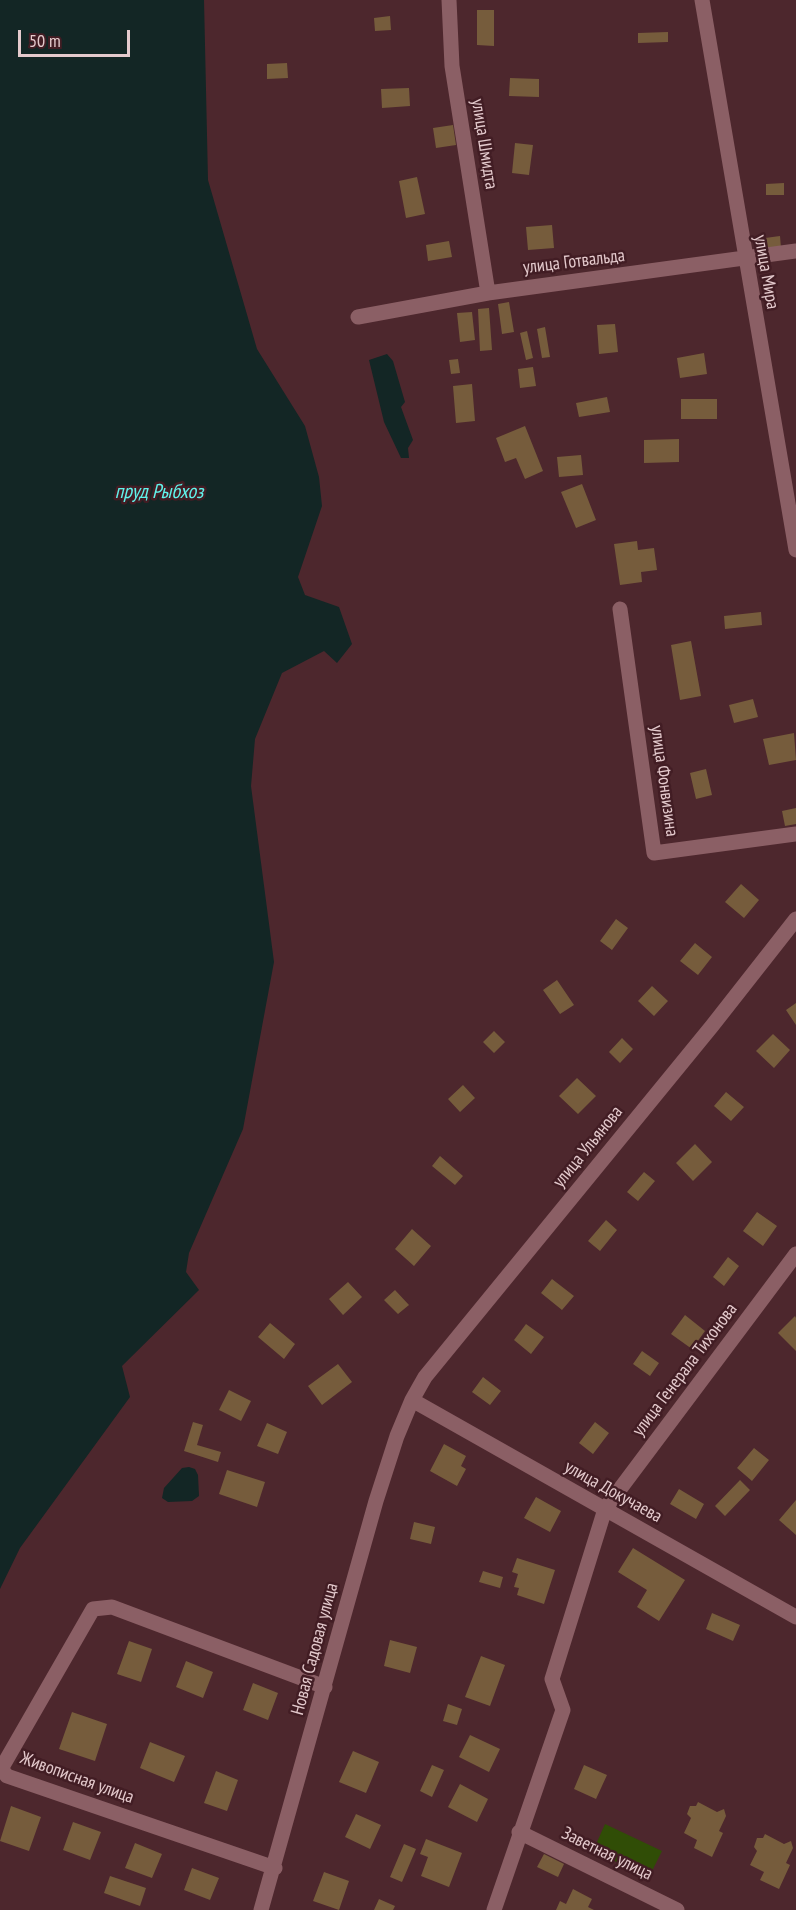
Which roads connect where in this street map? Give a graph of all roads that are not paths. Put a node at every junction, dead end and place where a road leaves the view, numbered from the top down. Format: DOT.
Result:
graph roads {
  1 [pos="449,0"];
  2 [pos="702,0"];
  3 [pos="796,251"];
  4 [pos="744,260"];
  5 [pos="488,293"];
  6 [pos="358,317"];
  7 [pos="796,550"];
  8 [pos="620,609"];
  9 [pos="796,834"];
  10 [pos="796,919"];
  11 [pos="796,1254"];
  12 [pos="412,1400"];
  13 [pos="605,1509"];
  14 [pos="796,1617"];
  15 [pos="325,1687"];
  16 [pos="519,1832"];
  17 [pos="275,1868"];
  18 [pos="261,1910"];
  19 [pos="494,1910"];
  20 [pos="677,1910"];
  1 -- 5 [label="street, улица Шмидта"];
  2 -- 4 [label="street, улица Мира"];
  3 -- 4 [label="street, улица Готвальда"];
  4 -- 5 [label="street, улица Готвальда"];
  4 -- 7 [label="street, улица Мира"];
  5 -- 6 [label="street, улица Готвальда"];
  8 -- 9 [label="street, улица Фонвизина"];
  10 -- 12 [label="street, улица Ульянова"];
  11 -- 13 [label="street, улица Генерала Тихонова"];
  12 -- 13 [label="street, улица Докучаева"];
  12 -- 15 [label="street, Новая Садовая улица"];
  13 -- 14 [label="street, улица Докучаева"];
  13 -- 16 [label="street"];
  15 -- 17 [label="street, Новая Садовая улица"];
  15 -- 17 [label="street, Живописная улица"];
  16 -- 19 [label="street"];
  16 -- 20 [label="street, Заветная улица"];
  17 -- 18 [label="street, Новая Садовая улица"];
}
